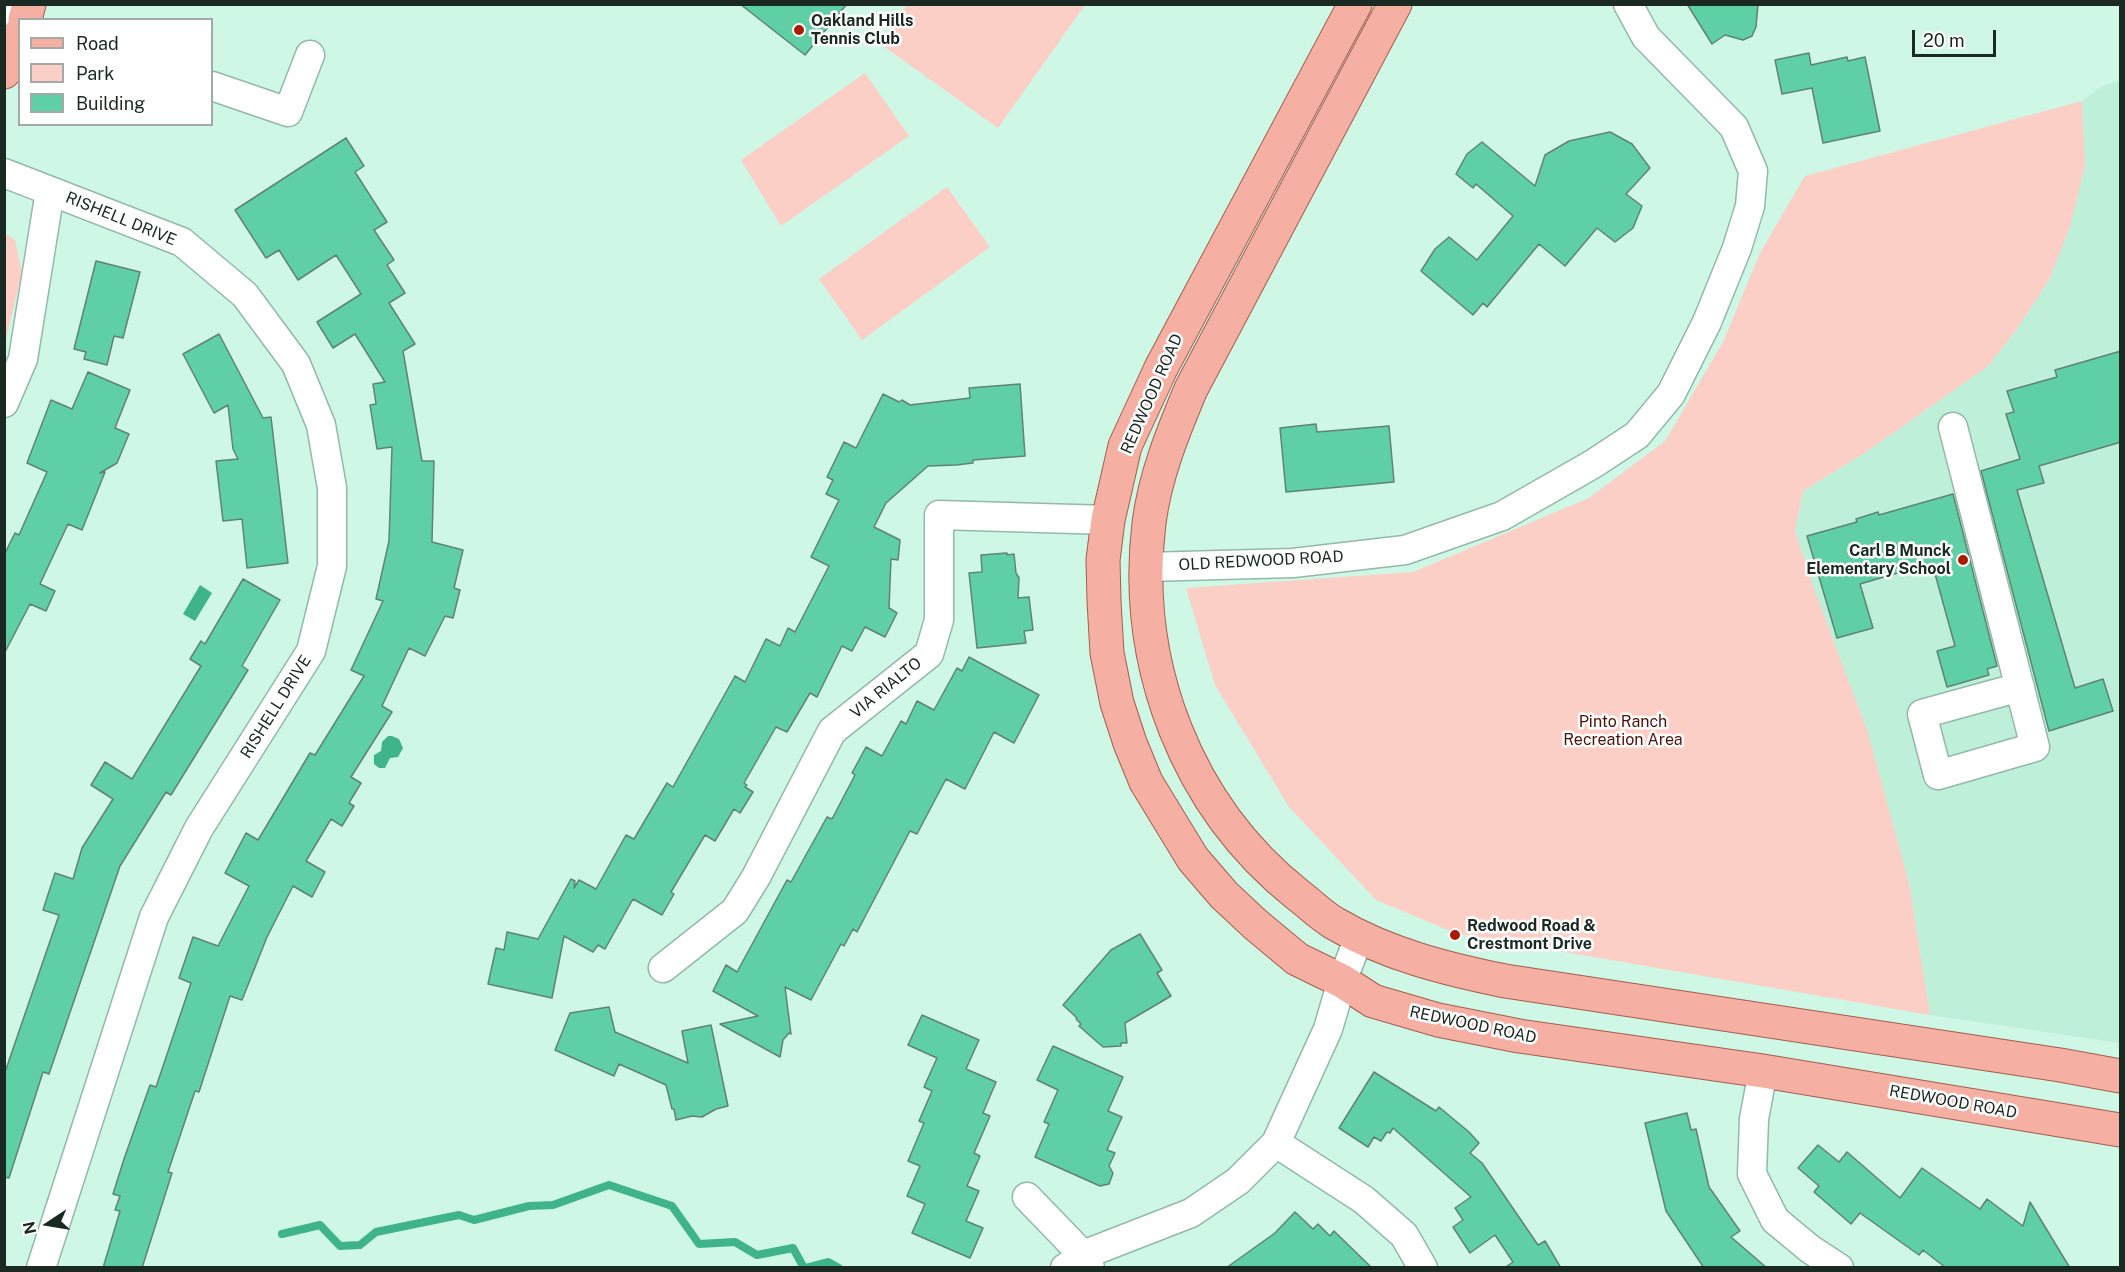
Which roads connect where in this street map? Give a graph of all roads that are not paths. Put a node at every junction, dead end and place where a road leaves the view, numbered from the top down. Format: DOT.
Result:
graph roads {
  1 [pos="1355,4"];
  2 [pos="1395,4"];
  3 [pos="1628,4"];
  4 [pos="4,9"];
  5 [pos="18,19"];
  6 [pos="18,39"];
  7 [pos="310,55"];
  8 [pos="4,72"];
  9 [pos="213,86"];
  10 [pos="4,173"];
  11 [pos="50,191"];
  12 [pos="4,403"];
  13 [pos="1953,427"];
  14 [pos="1108,520"];
  15 [pos="1146,567"];
  16 [pos="2020,687"];
  17 [pos="1360,935"];
  18 [pos="663,968"];
  19 [pos="1342,981"];
  20 [pos="1763,1071"];
  21 [pos="2121,1076"];
  22 [pos="2121,1130"];
  23 [pos="1276,1143"];
  24 [pos="1027,1197"];
  25 [pos="1080,1263"];
  26 [pos="41,1268"];
  27 [pos="1423,1268"];
  28 [pos="1839,1268"];
  1 -- 14 [label="main road, REDWOOD ROAD"];
  2 -- 15 [label="main road, REDWOOD ROAD"];
  3 -- 15 [label="street, OLD REDWOOD ROAD"];
  4 -- 5 [label="street"];
  6 -- 8 [label="main road"];
  7 -- 9 [label="street"];
  10 -- 11 [label="street, RISHELL DRIVE"];
  11 -- 12 [label="street"];
  11 -- 26 [label="street, RISHELL DRIVE"];
  13 -- 16 [label="street"];
  14 -- 18 [label="street, VIA RIALTO"];
  14 -- 19 [label="main road, REDWOOD ROAD"];
  15 -- 17 [label="main road, REDWOOD ROAD"];
  17 -- 19 [label="street"];
  17 -- 21 [label="main road, REDWOOD ROAD"];
  19 -- 20 [label="main road, REDWOOD ROAD"];
  19 -- 23 [label="street"];
  20 -- 22 [label="main road, REDWOOD ROAD"];
  20 -- 28 [label="street"];
  23 -- 25 [label="street"];
  23 -- 27 [label="street"];
  24 -- 25 [label="street"];
}
